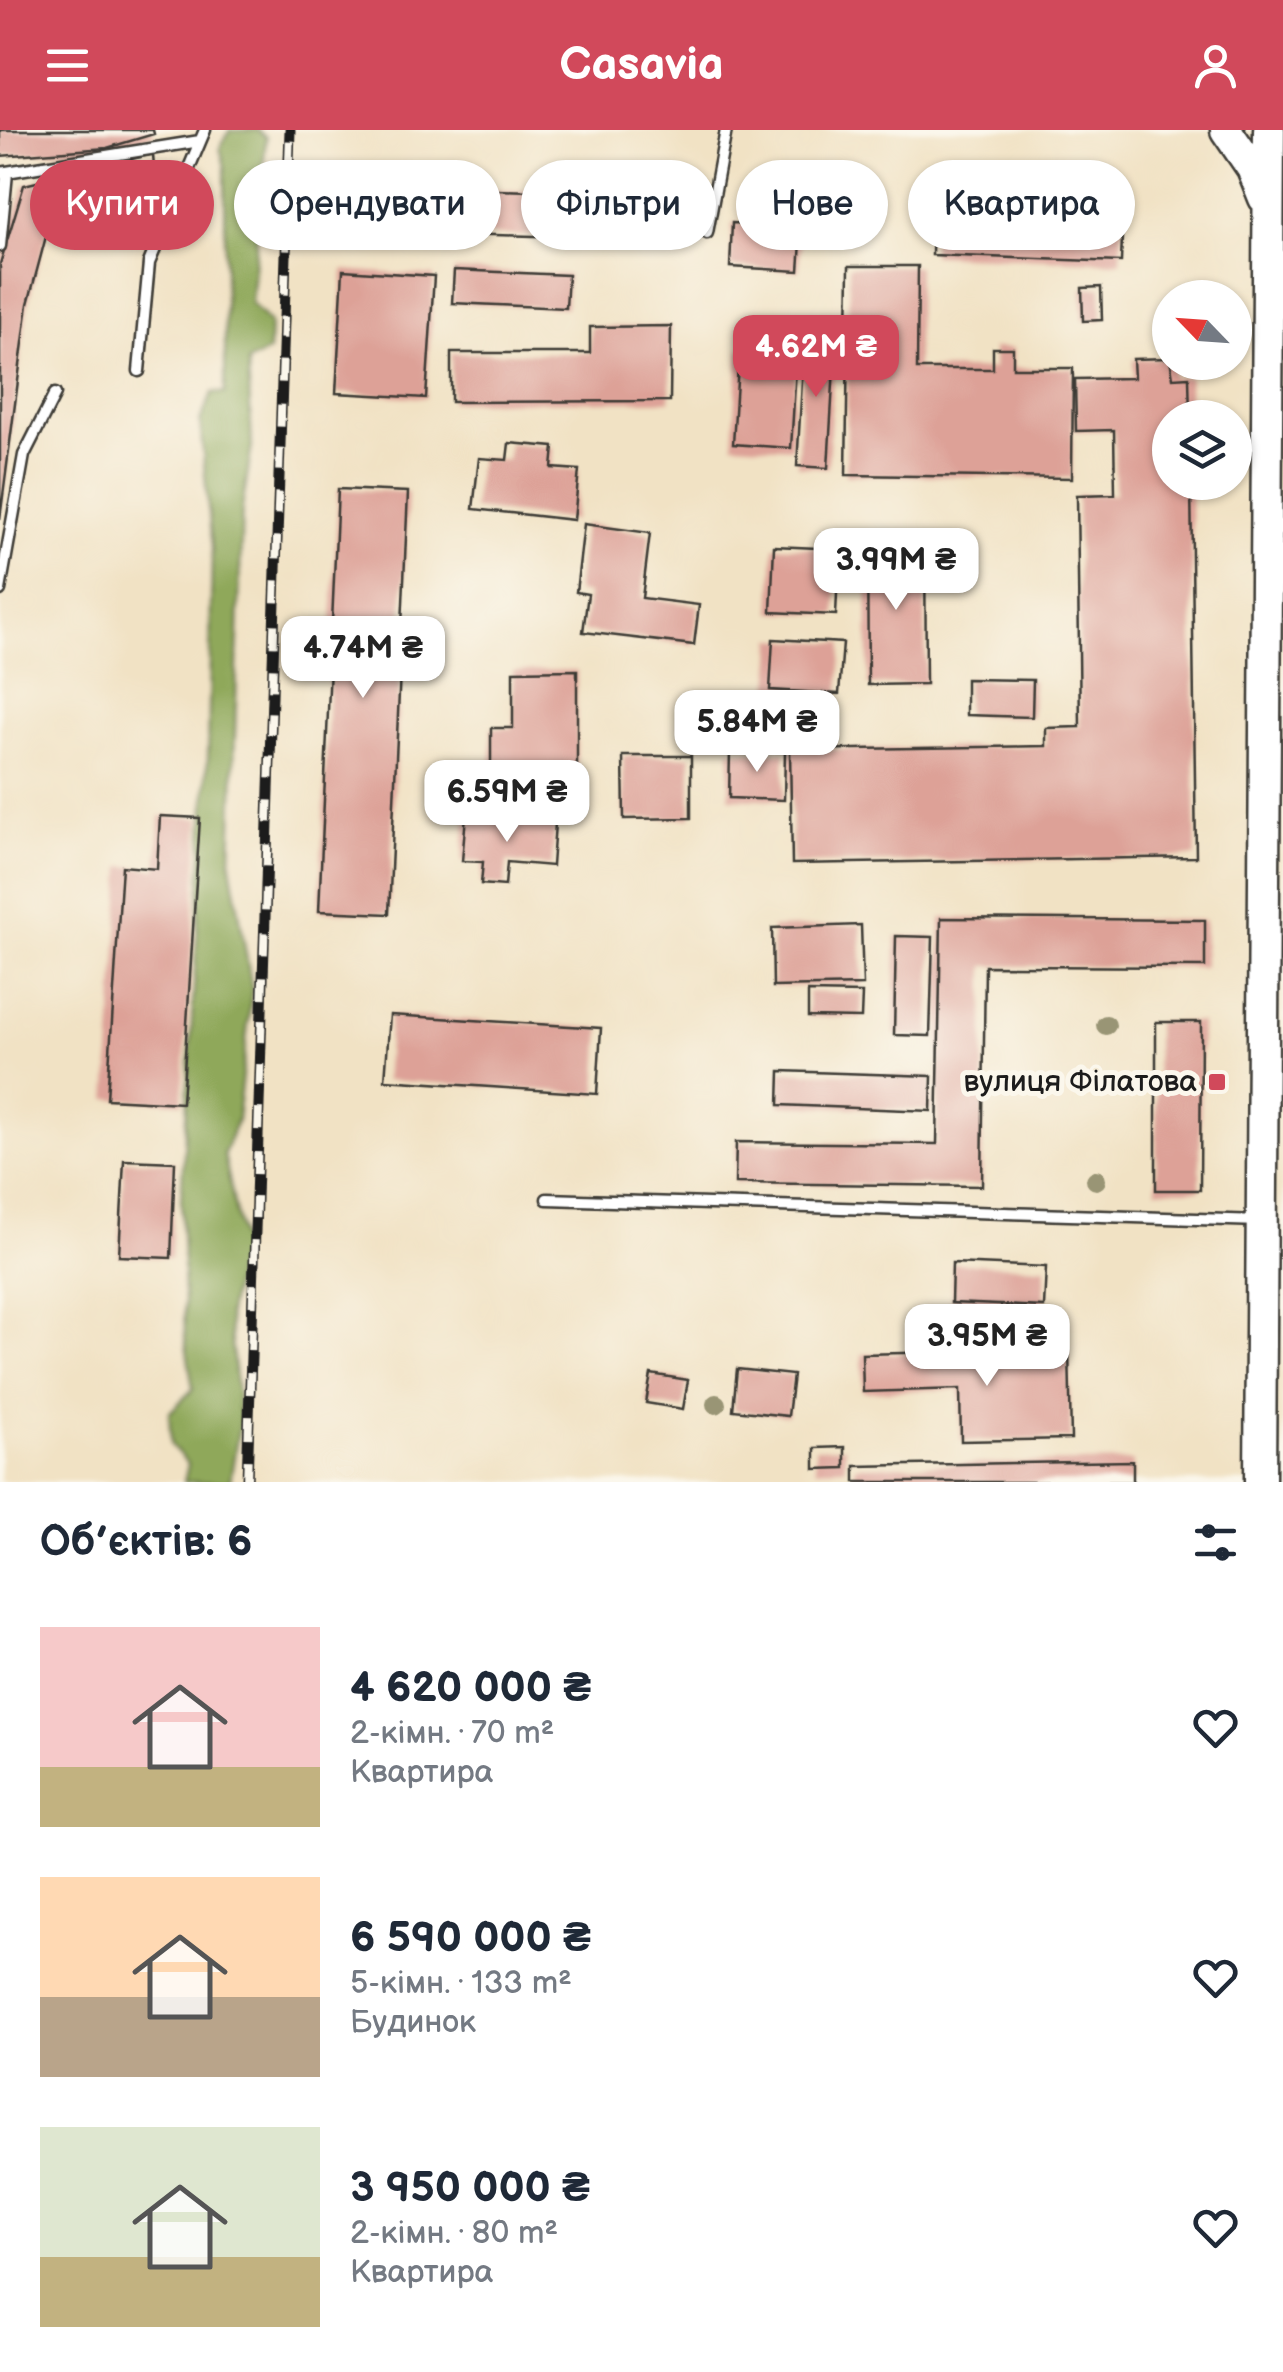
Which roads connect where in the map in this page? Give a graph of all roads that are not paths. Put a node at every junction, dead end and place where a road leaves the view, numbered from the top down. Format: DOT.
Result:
graph roads {
  1 [pos="726,130"];
  2 [pos="1226,130"];
  3 [pos="1270,130"];
  4 [pos="202,136"];
  5 [pos="3,174"];
  6 [pos="716,184"];
  7 [pos="1274,234"];
  8 [pos="0,246"];
  9 [pos="139,371"];
  10 [pos="55,394"];
  11 [pos="1274,469"];
  12 [pos="0,590"];
  13 [pos="1274,726"];
  14 [pos="547,1199"];
  15 [pos="1263,1221"];
  16 [pos="1273,1287"];
  17 [pos="1268,1470"];
  1 -- 6 [label="lane"];
  2 -- 7 [label="main road"];
  3 -- 7 [label="main road"];
  4 -- 5 [label="lane"];
  4 -- 9 [label="lane"];
  5 -- 8 [label="lane"];
  7 -- 11 [label="main road"];
  10 -- 12 [label="lane"];
  11 -- 13 [label="main road"];
  13 -- 15 [label="main road"];
  14 -- 15 [label="lane"];
  15 -- 16 [label="main road"];
  16 -- 17 [label="main road"];
}
